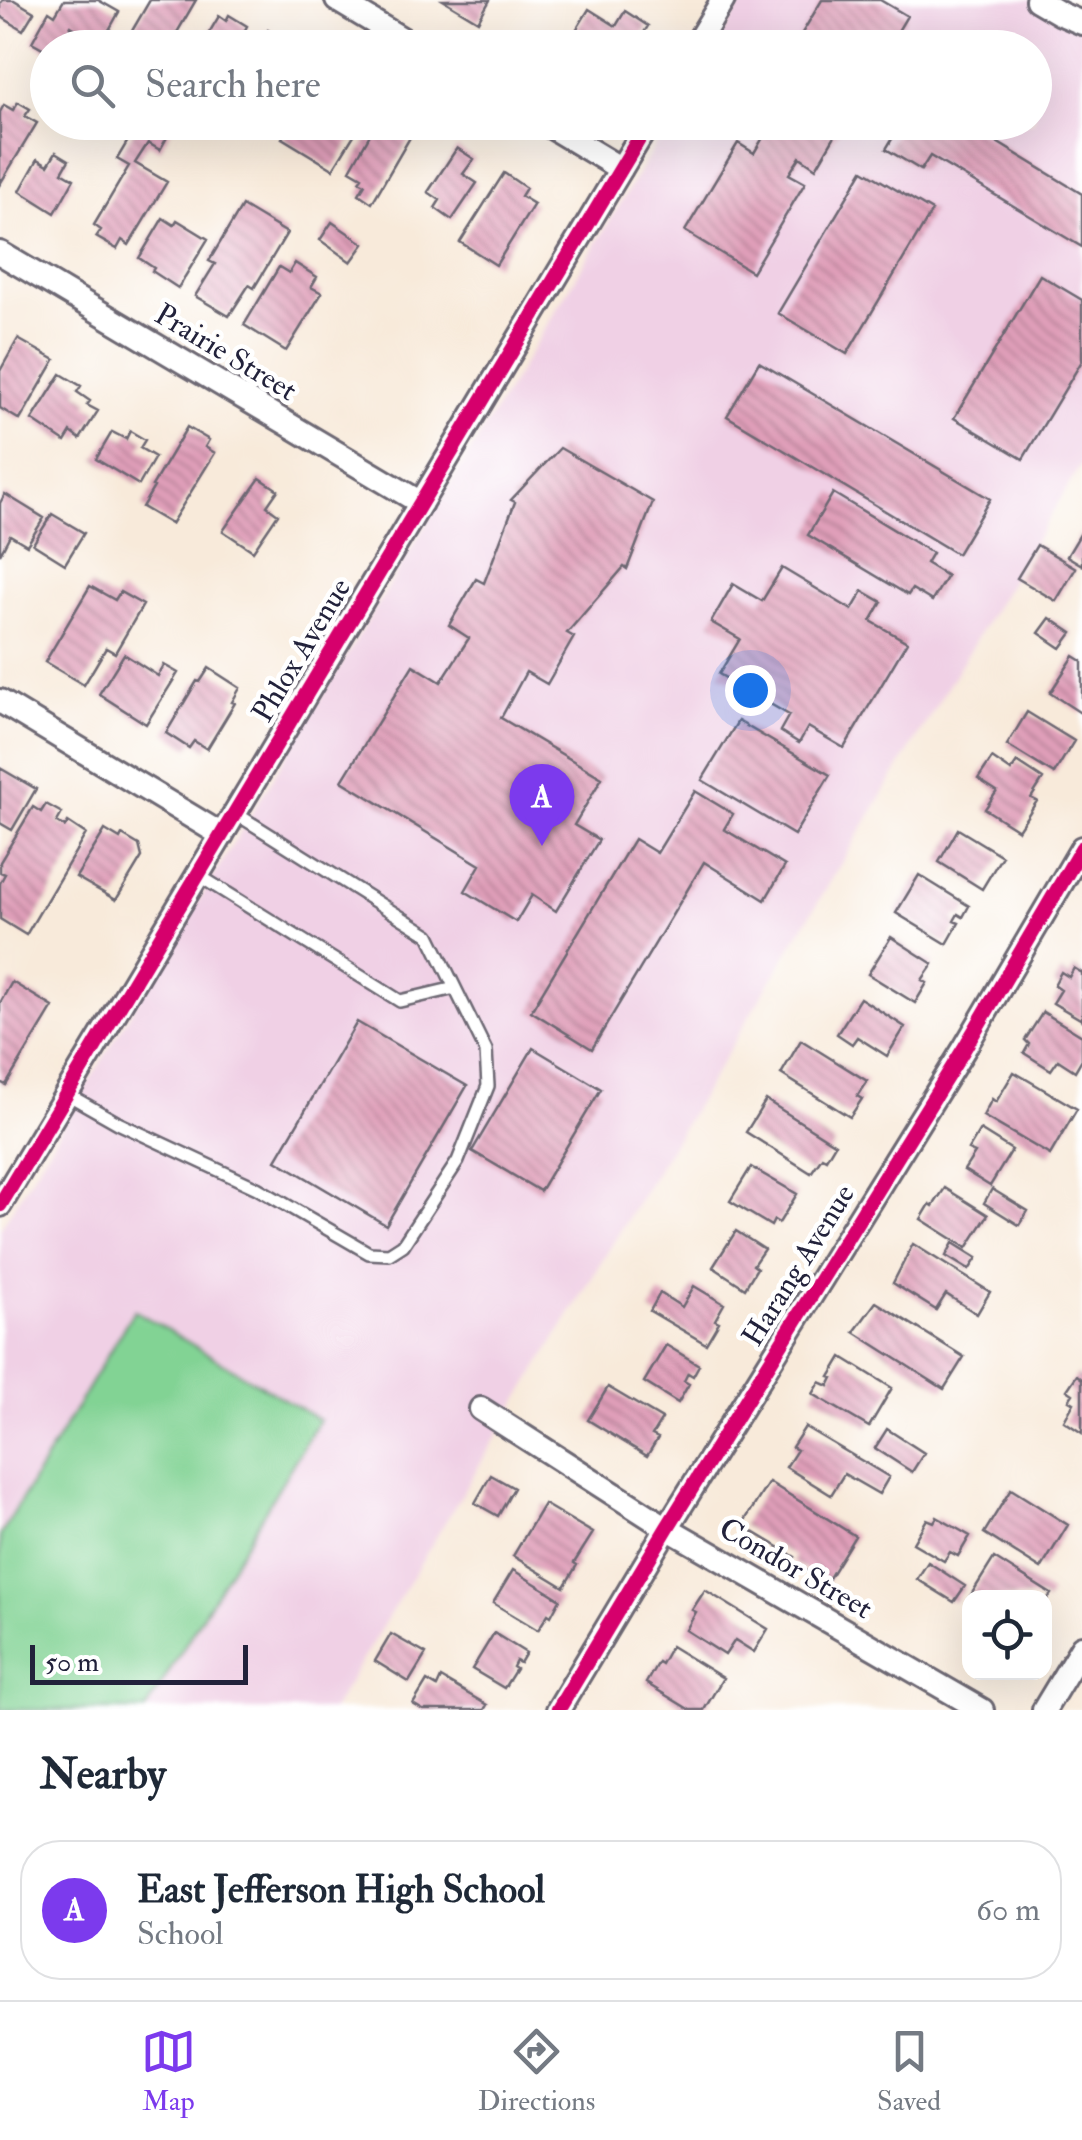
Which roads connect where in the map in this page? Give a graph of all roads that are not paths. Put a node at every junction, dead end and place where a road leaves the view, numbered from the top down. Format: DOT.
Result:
graph roads {
  1 [pos="336,0"];
  2 [pos="723,0"];
  3 [pos="1037,0"];
  4 [pos="1082,22"];
  5 [pos="387,30"];
  6 [pos="705,30"];
  7 [pos="573,140"];
  8 [pos="639,140"];
  9 [pos="622,169"];
  10 [pos="0,253"];
  11 [pos="421,503"];
  12 [pos="0,701"];
  13 [pos="235,813"];
  14 [pos="222,835"];
  15 [pos="1082,848"];
  16 [pos="198,875"];
  17 [pos="455,988"];
  18 [pos="66,1094"];
  19 [pos="0,1157"];
  20 [pos="21,1170"];
  21 [pos="0,1206"];
  22 [pos="481,1410"];
  23 [pos="668,1528"];
  24 [pos="1082,1646"];
  25 [pos="558,1710"];
  26 [pos="982,1710"];
  27 [pos="1044,1710"];
  1 -- 5 [label="street"];
  2 -- 6 [label="street"];
  3 -- 4 [label="street"];
  7 -- 9 [label="street"];
  8 -- 9 [label="street, Phlox Avenue"];
  9 -- 11 [label="street, Phlox Avenue"];
  10 -- 11 [label="street, Prairie Street"];
  11 -- 13 [label="street, Phlox Avenue"];
  12 -- 14 [label="street"];
  13 -- 14 [label="street, Phlox Avenue"];
  13 -- 17 [label="lane"];
  14 -- 16 [label="street, Phlox Avenue"];
  15 -- 23 [label="street, Harang Avenue"];
  16 -- 17 [label="lane"];
  16 -- 18 [label="street, Phlox Avenue"];
  17 -- 18 [label="lane"];
  18 -- 20 [label="street, Phlox Avenue"];
  19 -- 20 [label="street"];
  20 -- 21 [label="street, Phlox Avenue"];
  22 -- 23 [label="street, Condor Street"];
  23 -- 25 [label="street, Harang Avenue"];
  23 -- 26 [label="street, Condor Street"];
  24 -- 27 [label="street"];
}
